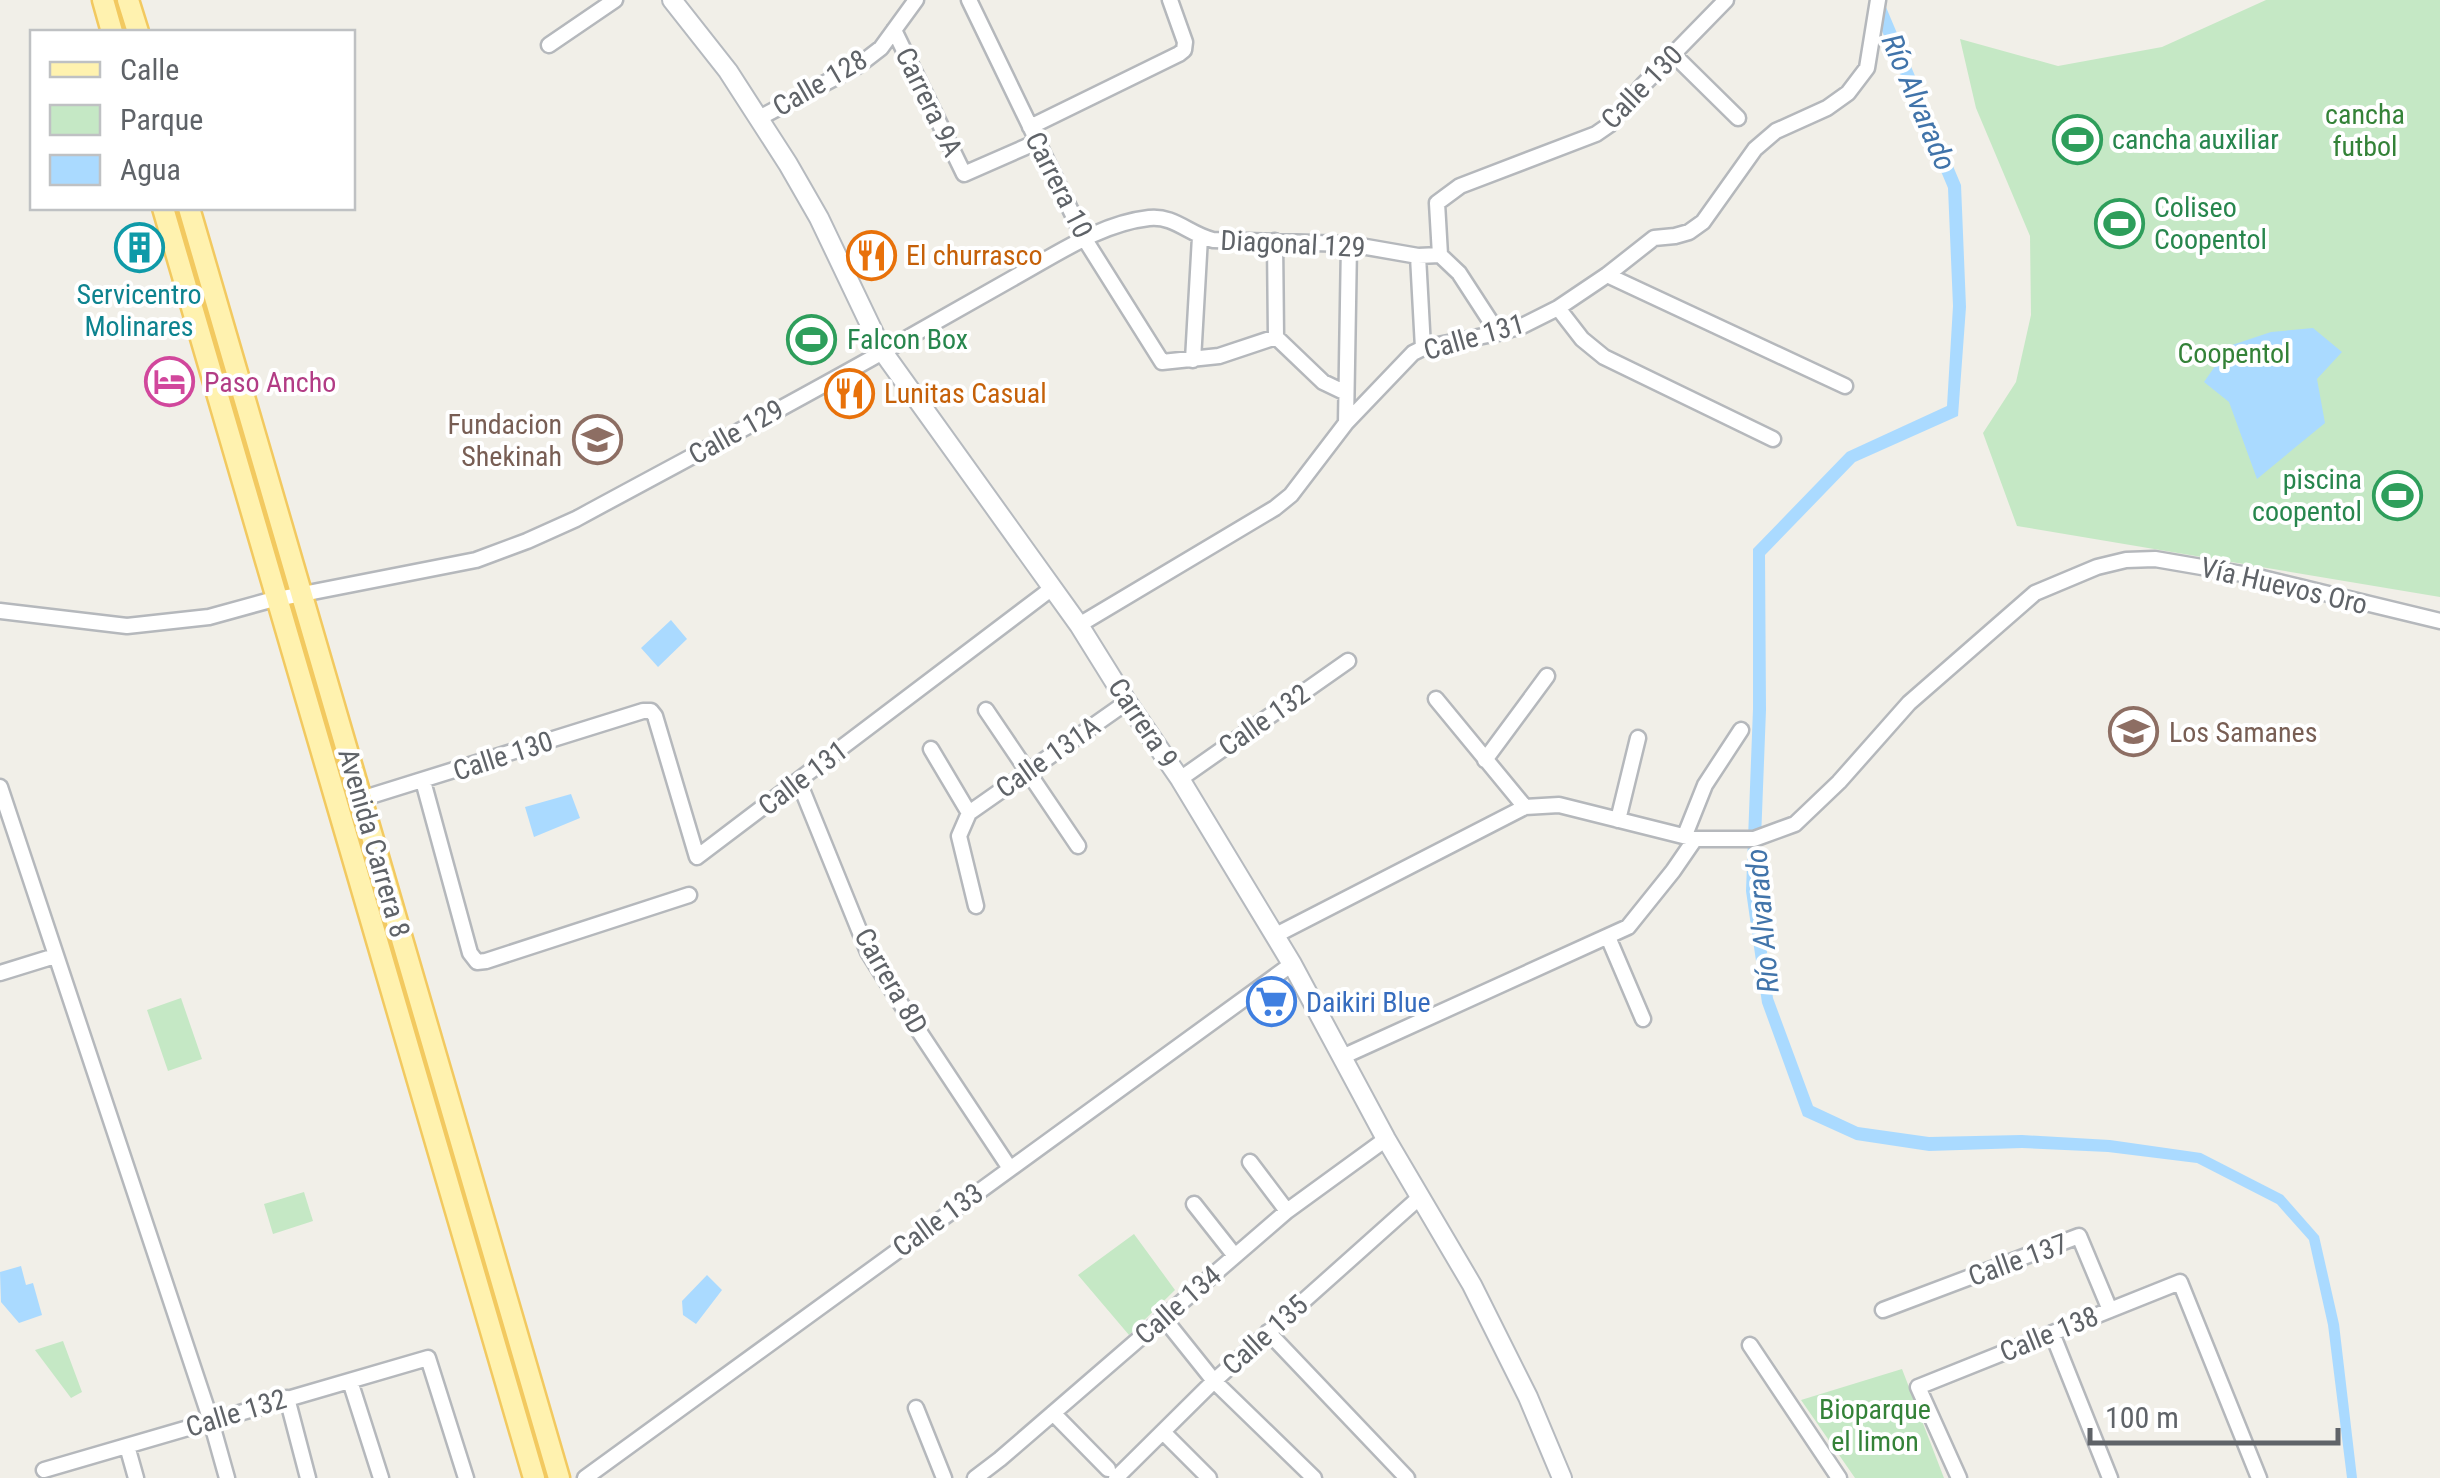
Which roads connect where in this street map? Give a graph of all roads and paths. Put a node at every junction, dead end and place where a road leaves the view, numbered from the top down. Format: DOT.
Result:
graph roads {
  1 [pos="103,0"];
  2 [pos="128,0"];
  3 [pos="615,0"];
  4 [pos="672,0"];
  5 [pos="916,0"];
  6 [pos="969,0"];
  7 [pos="1170,0"];
  8 [pos="1726,0"];
  9 [pos="1877,1"];
  10 [pos="111,30"];
  11 [pos="137,30"];
  12 [pos="894,30"];
  13 [pos="549,44"];
  14 [pos="1673,54"];
  15 [pos="760,118"];
  16 [pos="1738,118"];
  17 [pos="1030,127"];
  18 [pos="1037,142"];
  19 [pos="164,210"];
  20 [pos="189,210"];
  21 [pos="1151,218"];
  22 [pos="1200,237"];
  23 [pos="1084,238"];
  24 [pos="1275,241"];
  25 [pos="1349,244"];
  26 [pos="1440,255"];
  27 [pos="1418,256"];
  28 [pos="1607,275"];
  29 [pos="1558,308"];
  30 [pos="1498,334"];
  31 [pos="1276,338"];
  32 [pos="1422,348"];
  33 [pos="883,352"];
  34 [pos="1194,360"];
  35 [pos="1846,386"];
  36 [pos="1346,393"];
  37 [pos="1346,423"];
  38 [pos="1772,439"];
  39 [pos="1052,589"];
  40 [pos="302,595"];
  41 [pos="278,599"];
  42 [pos="0,610"];
  43 [pos="2440,621"];
  44 [pos="1079,625"];
  45 [pos="1348,661"];
  46 [pos="1547,676"];
  47 [pos="1436,698"];
  48 [pos="1127,702"];
  49 [pos="986,710"];
  50 [pos="1741,730"];
  51 [pos="1638,738"];
  52 [pos="932,749"];
  53 [pos="1486,760"];
  54 [pos="1029,772"];
  55 [pos="1180,779"];
  56 [pos="423,781"];
  57 [pos="799,782"];
  58 [pos="0,787"];
  59 [pos="362,799"];
  60 [pos="1525,807"];
  61 [pos="970,813"];
  62 [pos="1618,820"];
  63 [pos="1690,837"];
  64 [pos="1078,846"];
  65 [pos="697,857"];
  66 [pos="689,895"];
  67 [pos="976,906"];
  68 [pos="1274,936"];
  69 [pos="1608,936"];
  70 [pos="54,956"];
  71 [pos="1292,964"];
  72 [pos="0,973"];
  73 [pos="1643,1020"];
  74 [pos="1342,1057"];
  75 [pos="1386,1139"];
  76 [pos="1250,1162"];
  77 [pos="1010,1167"];
  78 [pos="1420,1197"];
  79 [pos="1194,1204"];
  80 [pos="1286,1211"];
  81 [pos="1235,1256"];
  82 [pos="1883,1310"];
  83 [pos="2110,1310"];
  84 [pos="1162,1316"];
  85 [pos="1268,1332"];
  86 [pos="2052,1333"];
  87 [pos="1750,1345"];
  88 [pos="350,1381"];
  89 [pos="1214,1381"];
  90 [pos="286,1398"];
  91 [pos="916,1408"];
  92 [pos="1052,1413"];
  93 [pos="211,1421"];
  94 [pos="1164,1432"];
  95 [pos="127,1446"];
  96 [pos="44,1470"];
  97 [pos="1112,1474"];
  98 [pos="136,1478"];
  99 [pos="227,1478"];
  100 [pos="308,1478"];
  101 [pos="380,1478"];
  102 [pos="466,1478"];
  103 [pos="534,1478"];
  104 [pos="559,1478"];
  105 [pos="585,1478"];
  106 [pos="944,1478"];
  107 [pos="975,1478"];
  108 [pos="1209,1478"];
  109 [pos="1314,1478"];
  110 [pos="1406,1478"];
  111 [pos="1562,1478"];
  112 [pos="1838,1478"];
  113 [pos="1959,1478"];
  114 [pos="2110,1478"];
  115 [pos="2259,1478"];
  1 -- 10 [label="main road"];
  2 -- 11 [label="main road"];
  3 -- 13 [label="street"];
  4 -- 15 [label="street, Carrera 9"];
  5 -- 12 [label="street, Calle 128"];
  6 -- 17 [label="street, Carrera 10"];
  7 -- 17 [label="street"];
  8 -- 14 [label="street, Calle 130"];
  9 -- 28 [label="street, Calle 131"];
  12 -- 15 [label="street, Calle 128"];
  12 -- 18 [label="street, Carrera 9A"];
  14 -- 16 [label="street"];
  14 -- 26 [label="street, Calle 130"];
  15 -- 33 [label="street, Carrera 9"];
  17 -- 18 [label="street, Carrera 10"];
  18 -- 23 [label="street, Carrera 10"];
  19 -- 41 [label="main road, Avenida Carrera 8"];
  20 -- 40 [label="main road, Avenida Carrera 8"];
  21 -- 22 [label="street, Diagonal 129"];
  21 -- 23 [label="street, Calle 129"];
  22 -- 24 [label="street, Diagonal 129"];
  22 -- 34 [label="street"];
  23 -- 33 [label="street, Calle 129"];
  23 -- 34 [label="street, Carrera 10"];
  24 -- 25 [label="street, Diagonal 129"];
  24 -- 31 [label="street"];
  25 -- 27 [label="street, Diagonal 129"];
  25 -- 36 [label="street"];
  26 -- 27 [label="street, Diagonal 129"];
  26 -- 30 [label="street"];
  27 -- 32 [label="street"];
  28 -- 29 [label="street, Calle 131"];
  28 -- 35 [label="street"];
  29 -- 30 [label="street, Calle 131"];
  29 -- 38 [label="street"];
  30 -- 32 [label="street, Calle 131"];
  31 -- 34 [label="street"];
  31 -- 36 [label="street"];
  32 -- 37 [label="street, Calle 131"];
  33 -- 39 [label="street, Carrera 9"];
  33 -- 40 [label="street, Calle 129"];
  36 -- 37 [label="street"];
  37 -- 44 [label="street, Calle 131"];
  39 -- 44 [label="street, Carrera 9"];
  39 -- 57 [label="street, Calle 131"];
  40 -- 41 [label="street, Calle 129"];
  40 -- 59 [label="main road, Avenida Carrera 8"];
  41 -- 42 [label="street"];
  41 -- 103 [label="main road, Avenida Carrera 8"];
  43 -- 63 [label="street, Vía Huevos Oro"];
  44 -- 48 [label="street, Carrera 9"];
  45 -- 55 [label="street, Calle 132"];
  46 -- 53 [label="street"];
  47 -- 53 [label="street"];
  48 -- 54 [label="street, Calle 131A"];
  48 -- 55 [label="street, Carrera 9"];
  49 -- 54 [label="street"];
  50 -- 63 [label="street"];
  51 -- 62 [label="street"];
  52 -- 61 [label="street"];
  53 -- 60 [label="street"];
  54 -- 61 [label="street, Calle 131A"];
  54 -- 64 [label="street"];
  55 -- 68 [label="street, Carrera 9"];
  56 -- 59 [label="street, Calle 130"];
  56 -- 65 [label="street, Calle 130"];
  56 -- 66 [label="street"];
  57 -- 65 [label="street, Calle 131"];
  57 -- 77 [label="street, Carrera 8D"];
  58 -- 70 [label="street"];
  59 -- 104 [label="main road, Avenida Carrera 8"];
  60 -- 62 [label="street"];
  60 -- 68 [label="street"];
  61 -- 67 [label="street"];
  62 -- 63 [label="street"];
  63 -- 69 [label="street"];
  68 -- 71 [label="street, Carrera 9"];
  69 -- 73 [label="street"];
  69 -- 74 [label="street"];
  70 -- 72 [label="street"];
  70 -- 93 [label="street"];
  71 -- 74 [label="street, Carrera 9"];
  71 -- 77 [label="street, Calle 133"];
  74 -- 75 [label="street, Carrera 9"];
  75 -- 78 [label="street, Carrera 9"];
  75 -- 80 [label="street, Calle 134"];
  76 -- 80 [label="street"];
  77 -- 105 [label="street, Calle 133"];
  78 -- 85 [label="street, Calle 135"];
  78 -- 111 [label="street, Carrera 9"];
  79 -- 81 [label="street"];
  80 -- 81 [label="street, Calle 134"];
  81 -- 84 [label="street, Calle 134"];
  82 -- 83 [label="street, Calle 137"];
  83 -- 86 [label="street, Calle 138"];
  83 -- 115 [label="street, Calle 138"];
  84 -- 89 [label="street"];
  84 -- 92 [label="street, Calle 134"];
  85 -- 89 [label="street, Calle 135"];
  85 -- 110 [label="street"];
  86 -- 113 [label="street, Calle 138"];
  86 -- 114 [label="street"];
  87 -- 112 [label="street"];
  88 -- 90 [label="street, Calle 132"];
  88 -- 101 [label="street"];
  88 -- 102 [label="street, Calle 132"];
  89 -- 94 [label="street, Calle 135"];
  89 -- 109 [label="street"];
  90 -- 93 [label="street, Calle 132"];
  90 -- 100 [label="street"];
  91 -- 106 [label="street"];
  92 -- 97 [label="street"];
  92 -- 107 [label="street, Calle 134"];
  93 -- 95 [label="street, Calle 132"];
  93 -- 99 [label="street"];
  94 -- 97 [label="street, Calle 135"];
  94 -- 108 [label="street"];
  95 -- 96 [label="street, Calle 132"];
  95 -- 98 [label="street"];
}
